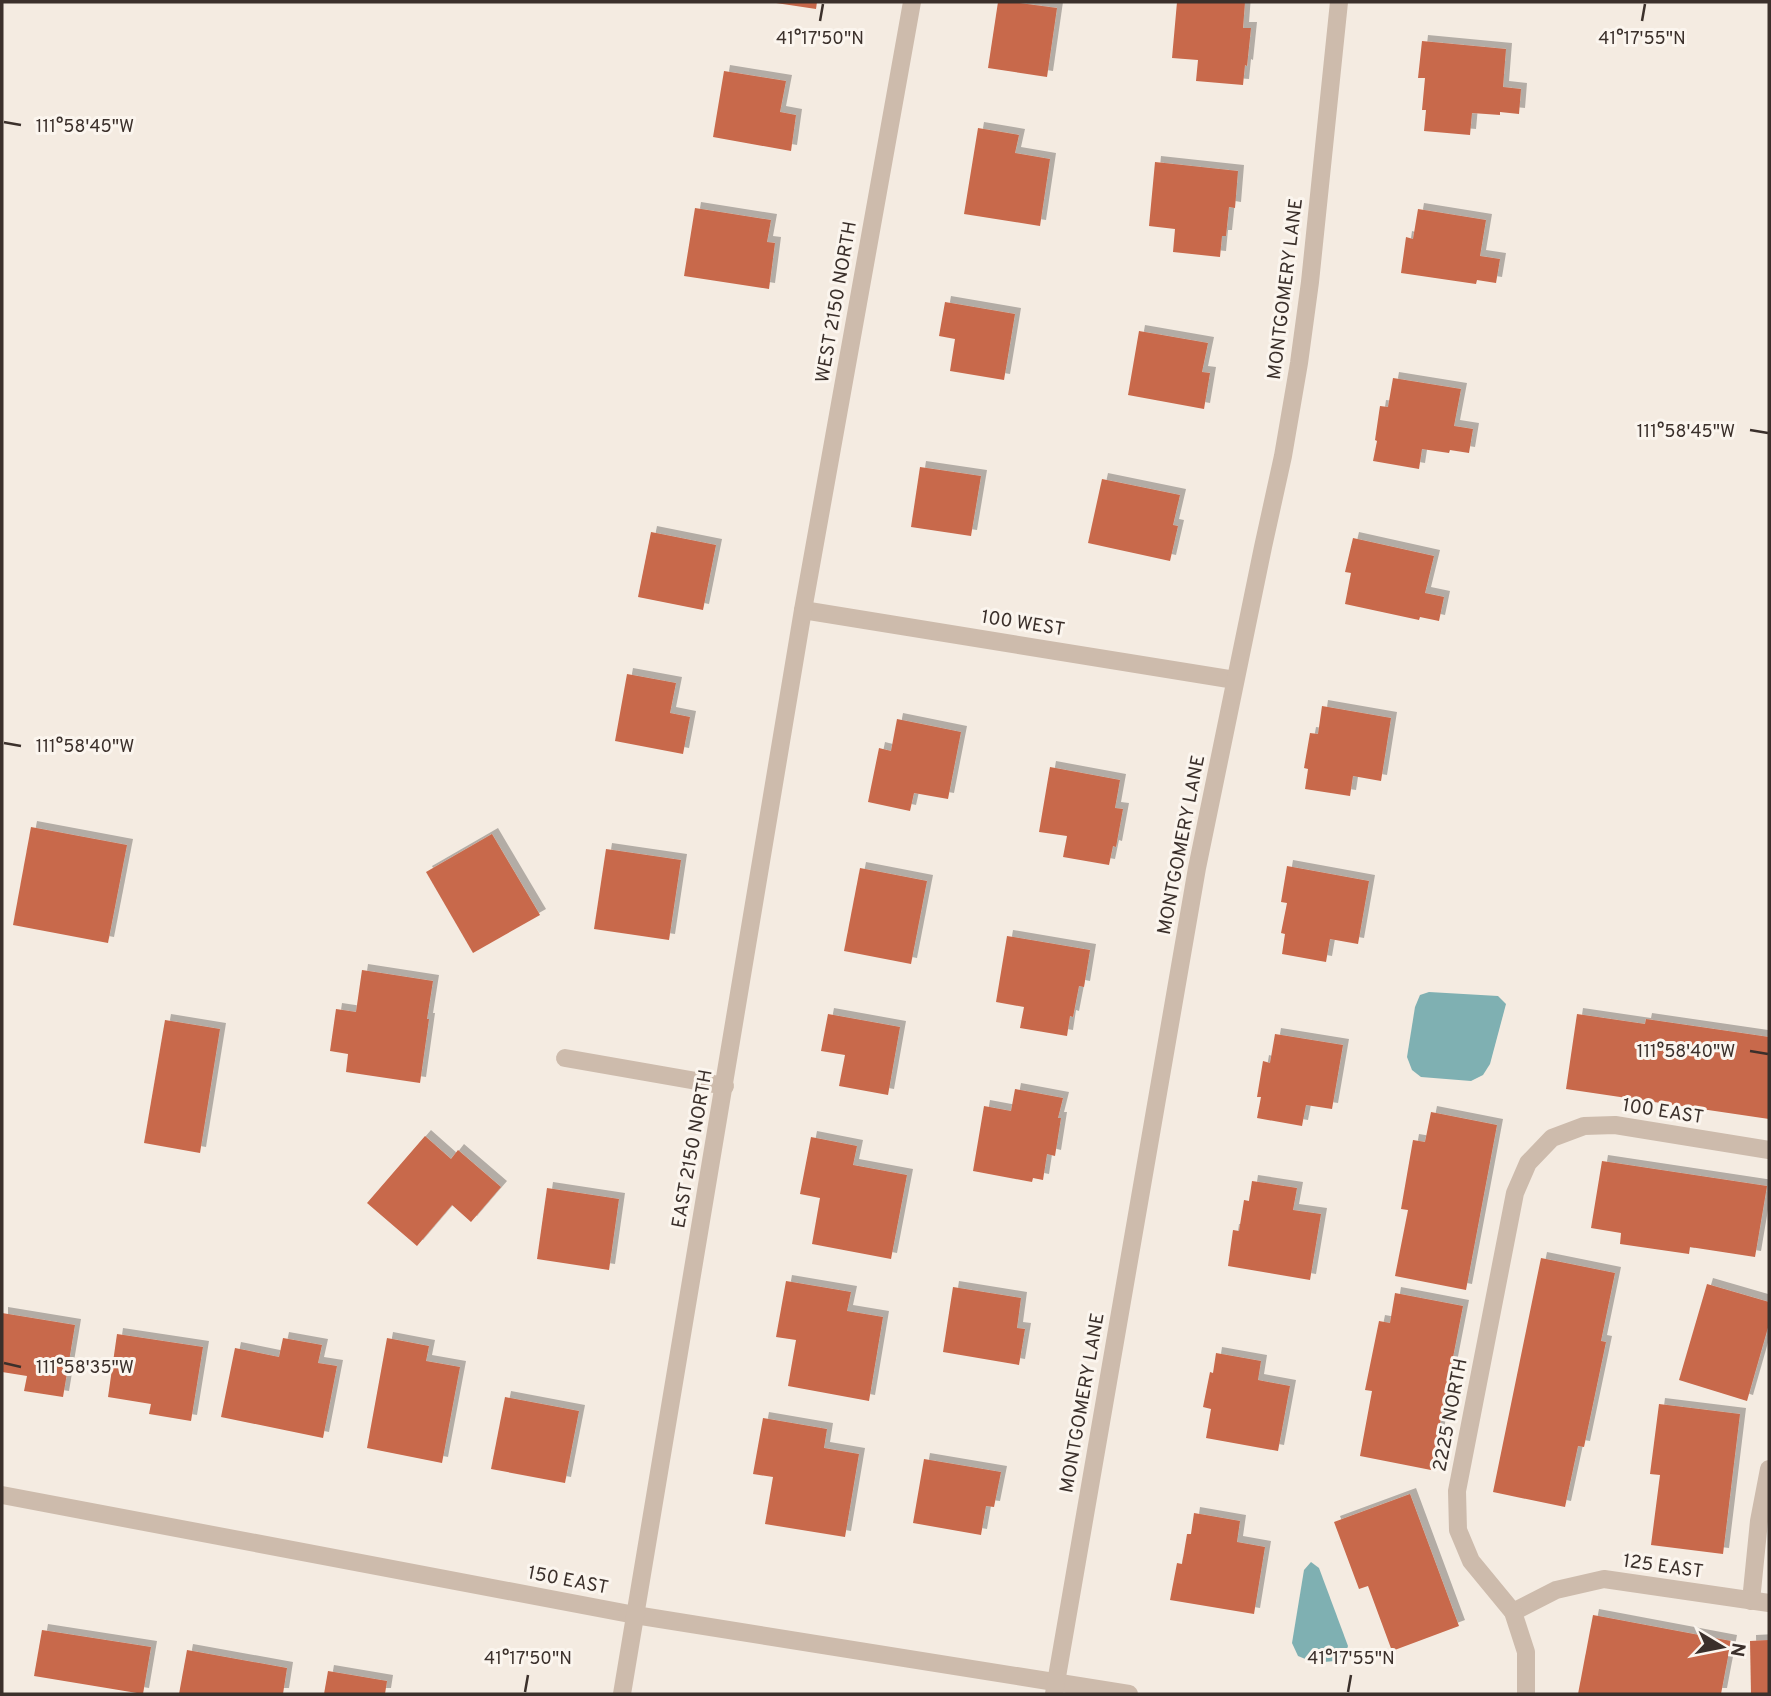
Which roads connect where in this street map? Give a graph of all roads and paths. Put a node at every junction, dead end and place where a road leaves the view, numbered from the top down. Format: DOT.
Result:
graph roads {
  1 [pos="912,2"];
  2 [pos="1339,2"];
  3 [pos="803,610"];
  4 [pos="1235,680"];
  5 [pos="565,1058"];
  6 [pos="724,1086"];
  7 [pos="1552,1138"];
  8 [pos="1769,1150"];
  9 [pos="1769,1469"];
  10 [pos="2,1495"];
  11 [pos="1760,1602"];
  12 [pos="1513,1612"];
  13 [pos="635,1615"];
  14 [pos="1055,1688"];
  15 [pos="621,1694"];
  16 [pos="1129,1694"];
  17 [pos="1526,1694"];
  1 -- 3 [label="street, WEST 2150 NORTH"];
  2 -- 4 [label="street, MONTGOMERY LANE"];
  3 -- 4 [label="street, 100 WEST"];
  3 -- 6 [label="street, EAST 2150 NORTH"];
  4 -- 14 [label="street, MONTGOMERY LANE"];
  5 -- 6 [label="street"];
  6 -- 13 [label="street, EAST 2150 NORTH"];
  7 -- 8 [label="street, 100 EAST"];
  7 -- 12 [label="street, 2225 NORTH"];
  9 -- 11 [label="street"];
  10 -- 13 [label="street, 150 EAST"];
  11 -- 12 [label="street, 125 EAST"];
  12 -- 17 [label="street, 2225 NORTH"];
  13 -- 14 [label="street, 150 EAST"];
  13 -- 15 [label="street, EAST 2150 NORTH"];
  14 -- 16 [label="street, 150 EAST"];
}
